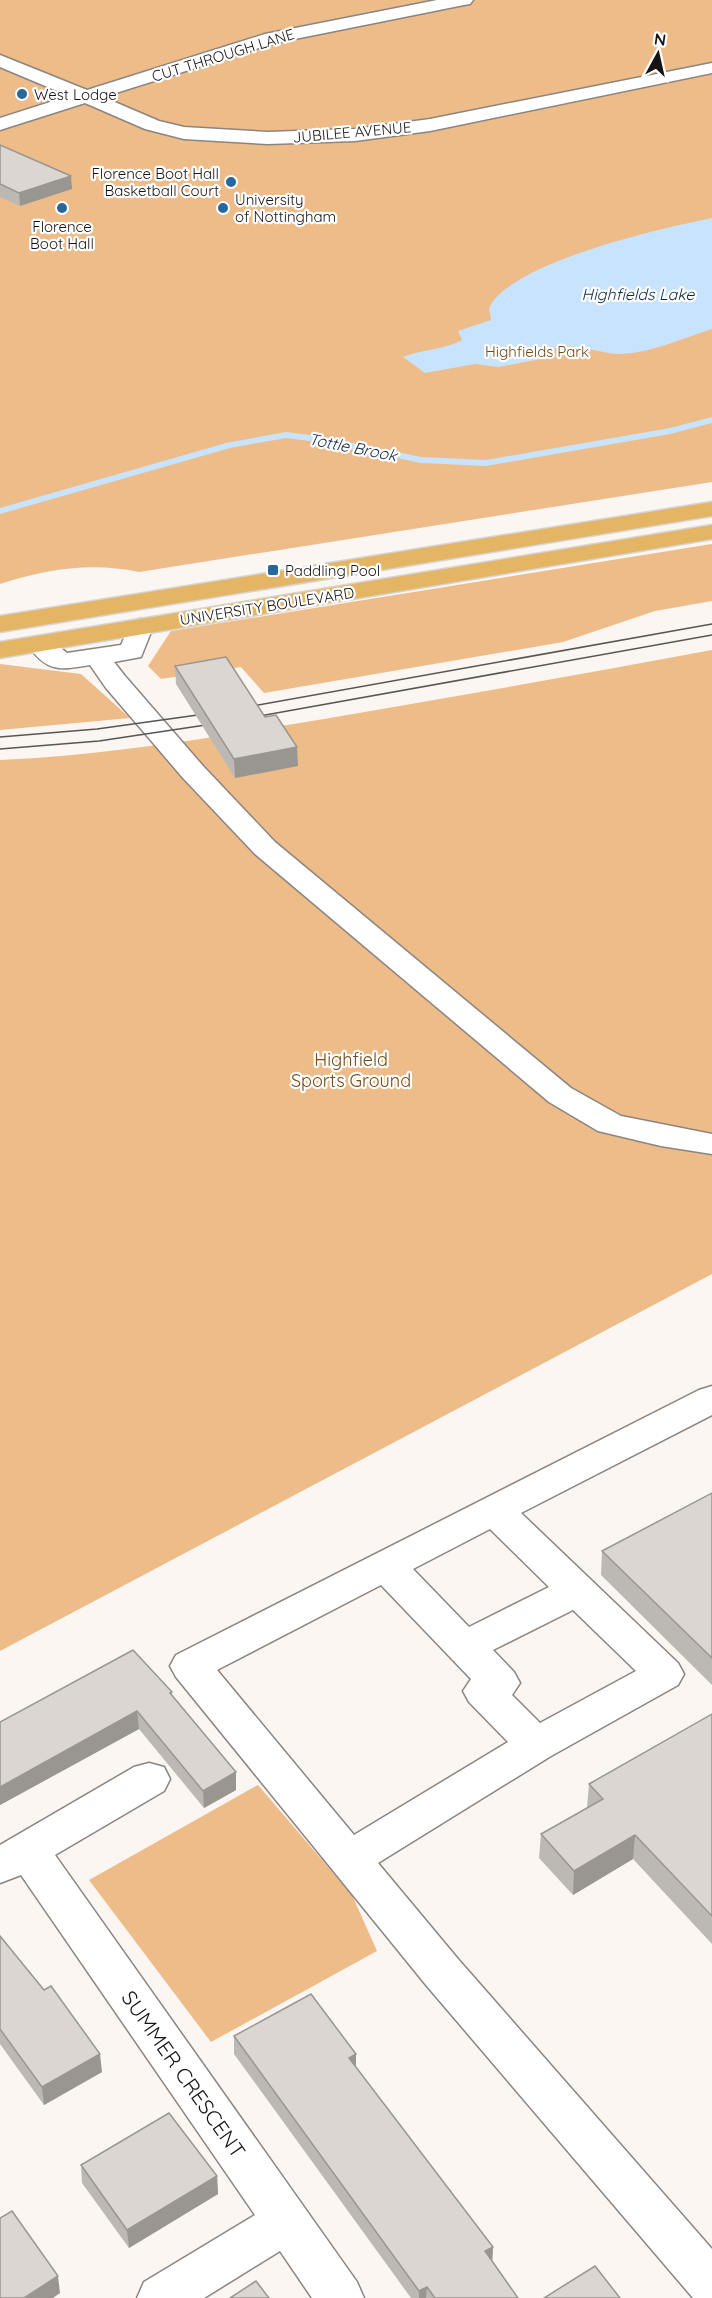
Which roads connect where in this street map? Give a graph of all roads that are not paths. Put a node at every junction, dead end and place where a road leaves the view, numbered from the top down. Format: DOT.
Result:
graph roads {
  1 [pos="464,0"];
  2 [pos="0,60"];
  3 [pos="712,68"];
  4 [pos="90,97"];
  5 [pos="0,124"];
  6 [pos="712,509"];
  7 [pos="712,532"];
  8 [pos="0,624"];
  9 [pos="136,639"];
  10 [pos="40,644"];
  11 [pos="0,650"];
  12 [pos="98,657"];
  13 [pos="712,1144"];
  14 [pos="712,1399"];
  15 [pos="494,1510"];
  16 [pos="386,1566"];
  17 [pos="577,1590"];
  18 [pos="464,1647"];
  19 [pos="536,1745"];
  20 [pos="148,1779"];
  21 [pos="338,1846"];
  22 [pos="14,1858"];
  23 [pos="286,2222"];
  24 [pos="712,2284"];
  25 [pos="161,2298"];
  26 [pos="340,2298"];
  1 -- 4 [label="street, CUT THROUGH LANE"];
  2 -- 4 [label="street, JUBILEE AVENUE"];
  3 -- 4 [label="street, JUBILEE AVENUE"];
  4 -- 5 [label="street, CUT THROUGH LANE"];
  6 -- 8 [label="main road, UNIVERSITY BOULEVARD"];
  7 -- 9 [label="main road, UNIVERSITY BOULEVARD"];
  9 -- 10 [label="main road, UNIVERSITY BOULEVARD"];
  9 -- 12 [label="street"];
  10 -- 11 [label="main road, UNIVERSITY BOULEVARD"];
  10 -- 12 [label="street"];
  12 -- 13 [label="street"];
  14 -- 15 [label="street"];
  15 -- 16 [label="street"];
  15 -- 17 [label="street"];
  16 -- 18 [label="street"];
  16 -- 21 [label="street"];
  17 -- 18 [label="street"];
  17 -- 19 [label="street"];
  18 -- 19 [label="street"];
  19 -- 21 [label="street"];
  20 -- 22 [label="street, SUMMER CRESCENT"];
  21 -- 24 [label="street"];
  22 -- 23 [label="street, SUMMER CRESCENT"];
  23 -- 25 [label="street"];
  23 -- 26 [label="street, SUMMER CRESCENT"];
}
